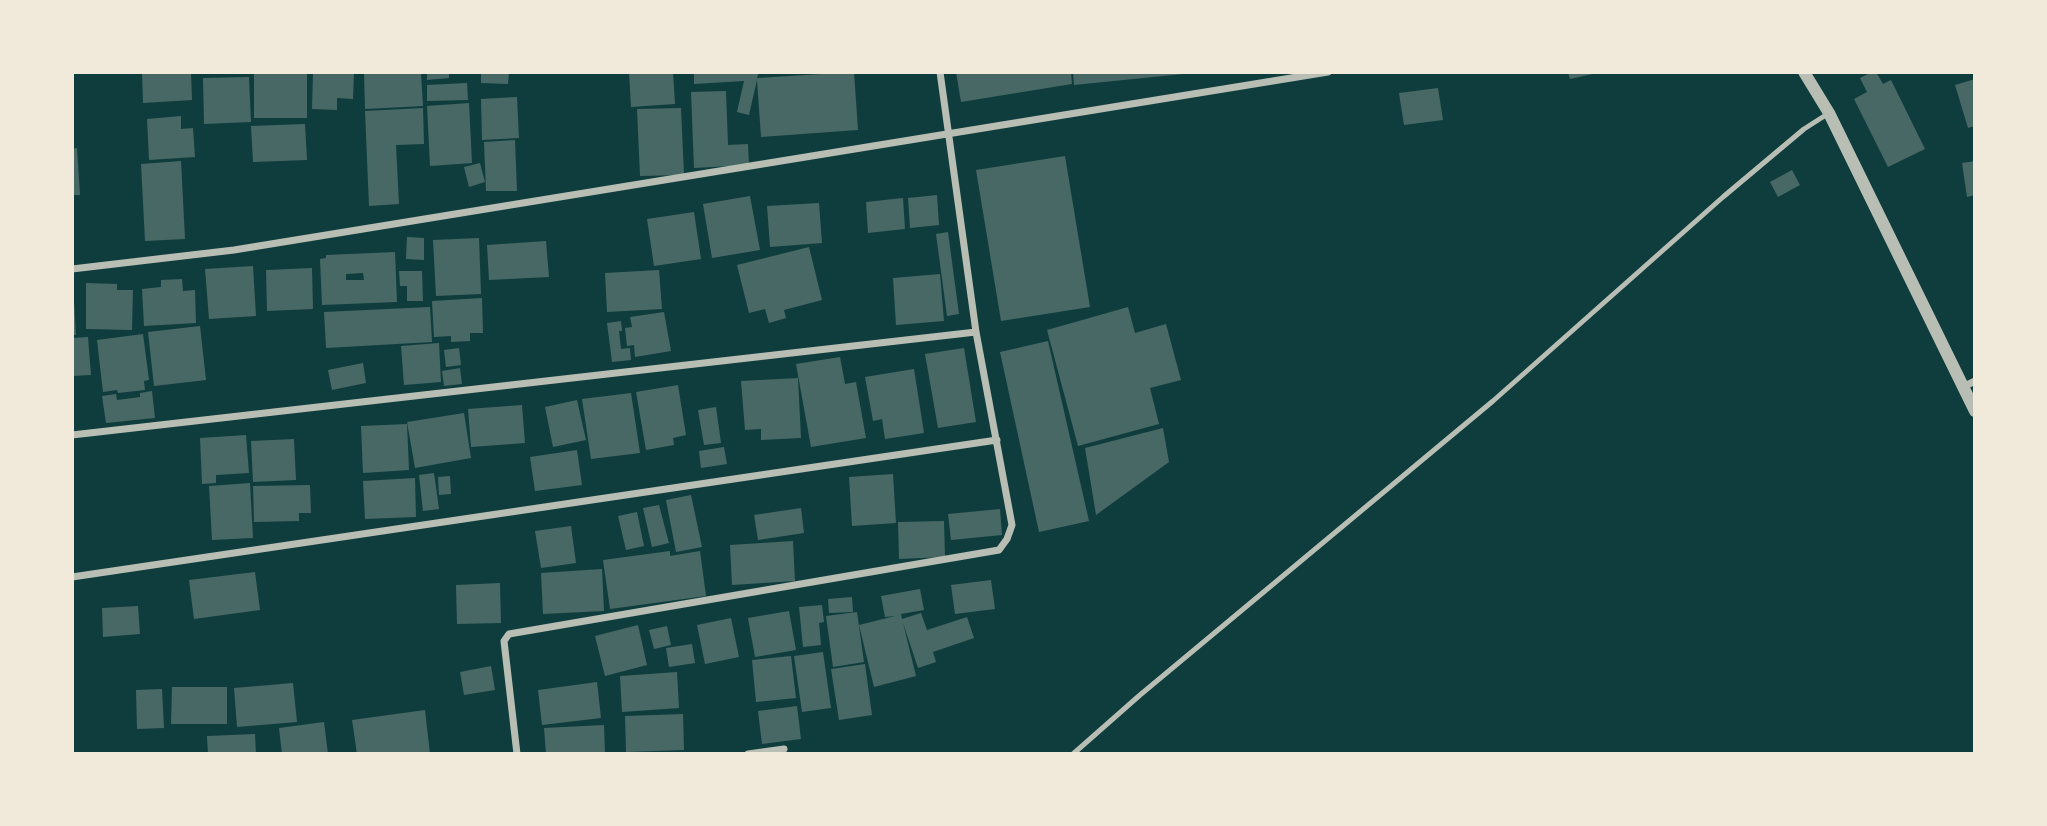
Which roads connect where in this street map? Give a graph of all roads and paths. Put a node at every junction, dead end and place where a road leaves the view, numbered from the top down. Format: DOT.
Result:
graph roads {
  1 [pos="940,72"];
  2 [pos="1328,72"];
  3 [pos="1804,72"];
  4 [pos="1829,113"];
  5 [pos="949,133"];
  6 [pos="72,269"];
  7 [pos="976,332"];
  8 [pos="1975,381"];
  9 [pos="1963,387"];
  10 [pos="1975,411"];
  11 [pos="72,435"];
  12 [pos="996,440"];
  13 [pos="72,577"];
  14 [pos="784,750"];
  15 [pos="517,754"];
  16 [pos="748,754"];
  17 [pos="1073,754"];
  1 -- 5 [label="street"];
  2 -- 5 [label="street"];
  3 -- 4 [label="street"];
  4 -- 9 [label="street"];
  4 -- 17 [label="lane"];
  5 -- 6 [label="street"];
  5 -- 7 [label="street"];
  7 -- 11 [label="street"];
  7 -- 12 [label="street"];
  8 -- 9 [label="street"];
  9 -- 10 [label="street"];
  12 -- 13 [label="street"];
  12 -- 15 [label="street"];
  14 -- 16 [label="street"];
}
